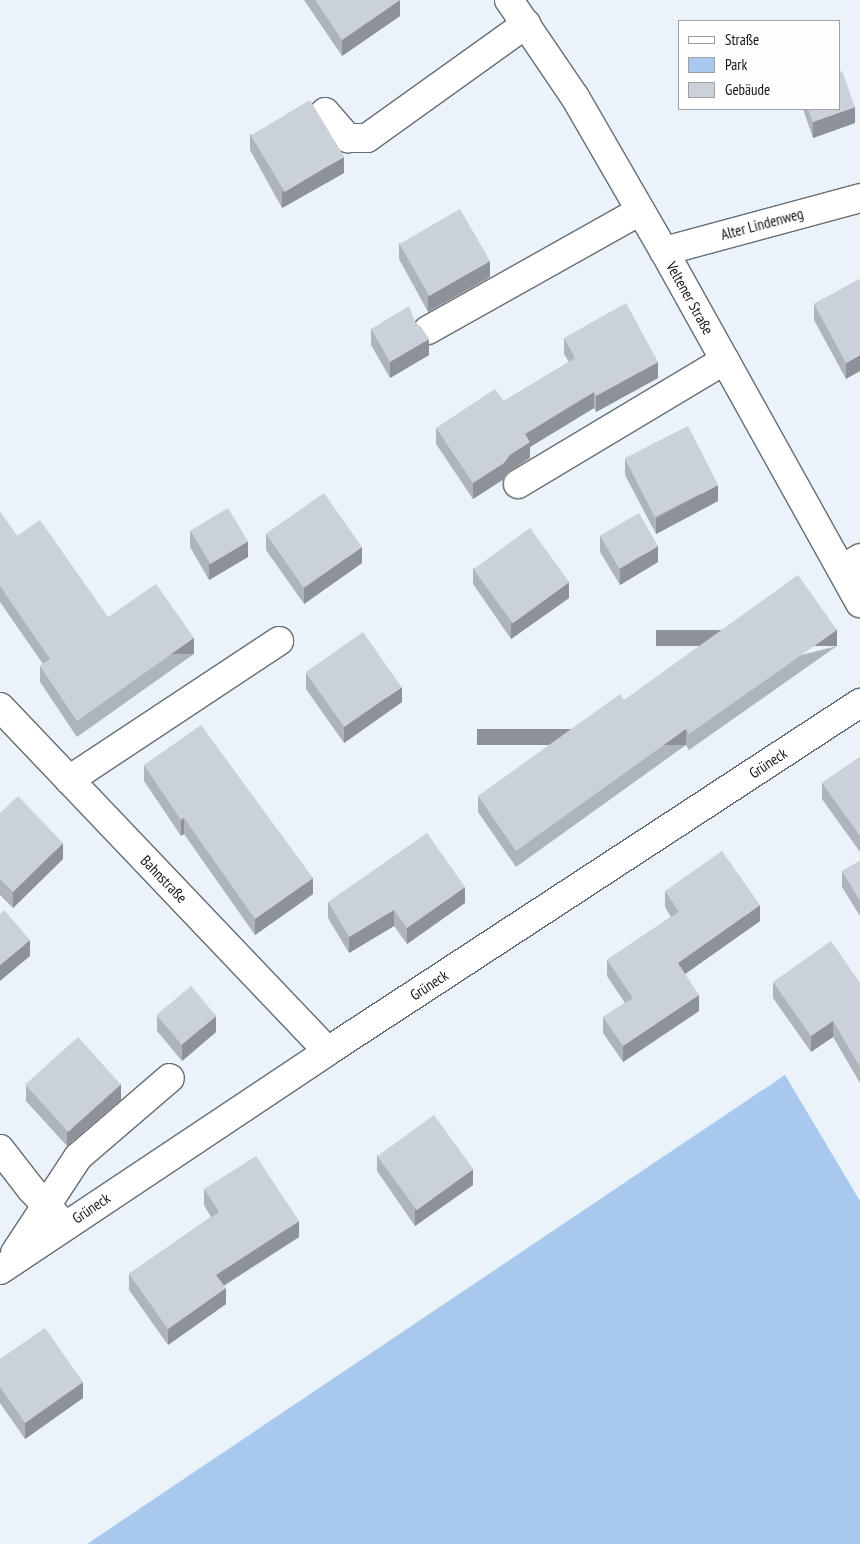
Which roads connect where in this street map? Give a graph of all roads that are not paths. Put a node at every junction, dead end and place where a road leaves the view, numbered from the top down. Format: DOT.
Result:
graph roads {
  1 [pos="510,0"];
  2 [pos="526,24"];
  3 [pos="325,112"];
  4 [pos="860,198"];
  5 [pos="640,211"];
  6 [pos="664,251"];
  7 [pos="428,330"];
  8 [pos="725,360"];
  9 [pos="518,484"];
  10 [pos="851,564"];
  11 [pos="860,603"];
  12 [pos="280,642"];
  13 [pos="860,703"];
  14 [pos="0,707"];
  15 [pos="69,780"];
  16 [pos="328,1051"];
  17 [pos="170,1078"];
  18 [pos="0,1149"];
  19 [pos="47,1204"];
  20 [pos="65,1226"];
  21 [pos="4,1267"];
  1 -- 2 [label="street, Veltener Straße"];
  2 -- 3 [label="street"];
  2 -- 5 [label="street, Veltener Straße"];
  4 -- 6 [label="street, Alter Lindenweg"];
  5 -- 6 [label="street, Veltener Straße"];
  5 -- 7 [label="street"];
  6 -- 8 [label="street, Veltener Straße"];
  8 -- 9 [label="street"];
  8 -- 10 [label="street, Veltener Straße"];
  10 -- 11 [label="street, Veltener Straße"];
  12 -- 15 [label="street"];
  13 -- 16 [label="street, Grüneck"];
  14 -- 15 [label="street, Bahnstraße"];
  15 -- 16 [label="street, Bahnstraße"];
  16 -- 20 [label="street, Grüneck"];
  17 -- 19 [label="street"];
  18 -- 19 [label="street"];
  19 -- 20 [label="street"];
  19 -- 21 [label="street"];
  20 -- 21 [label="street, Grüneck"];
}
